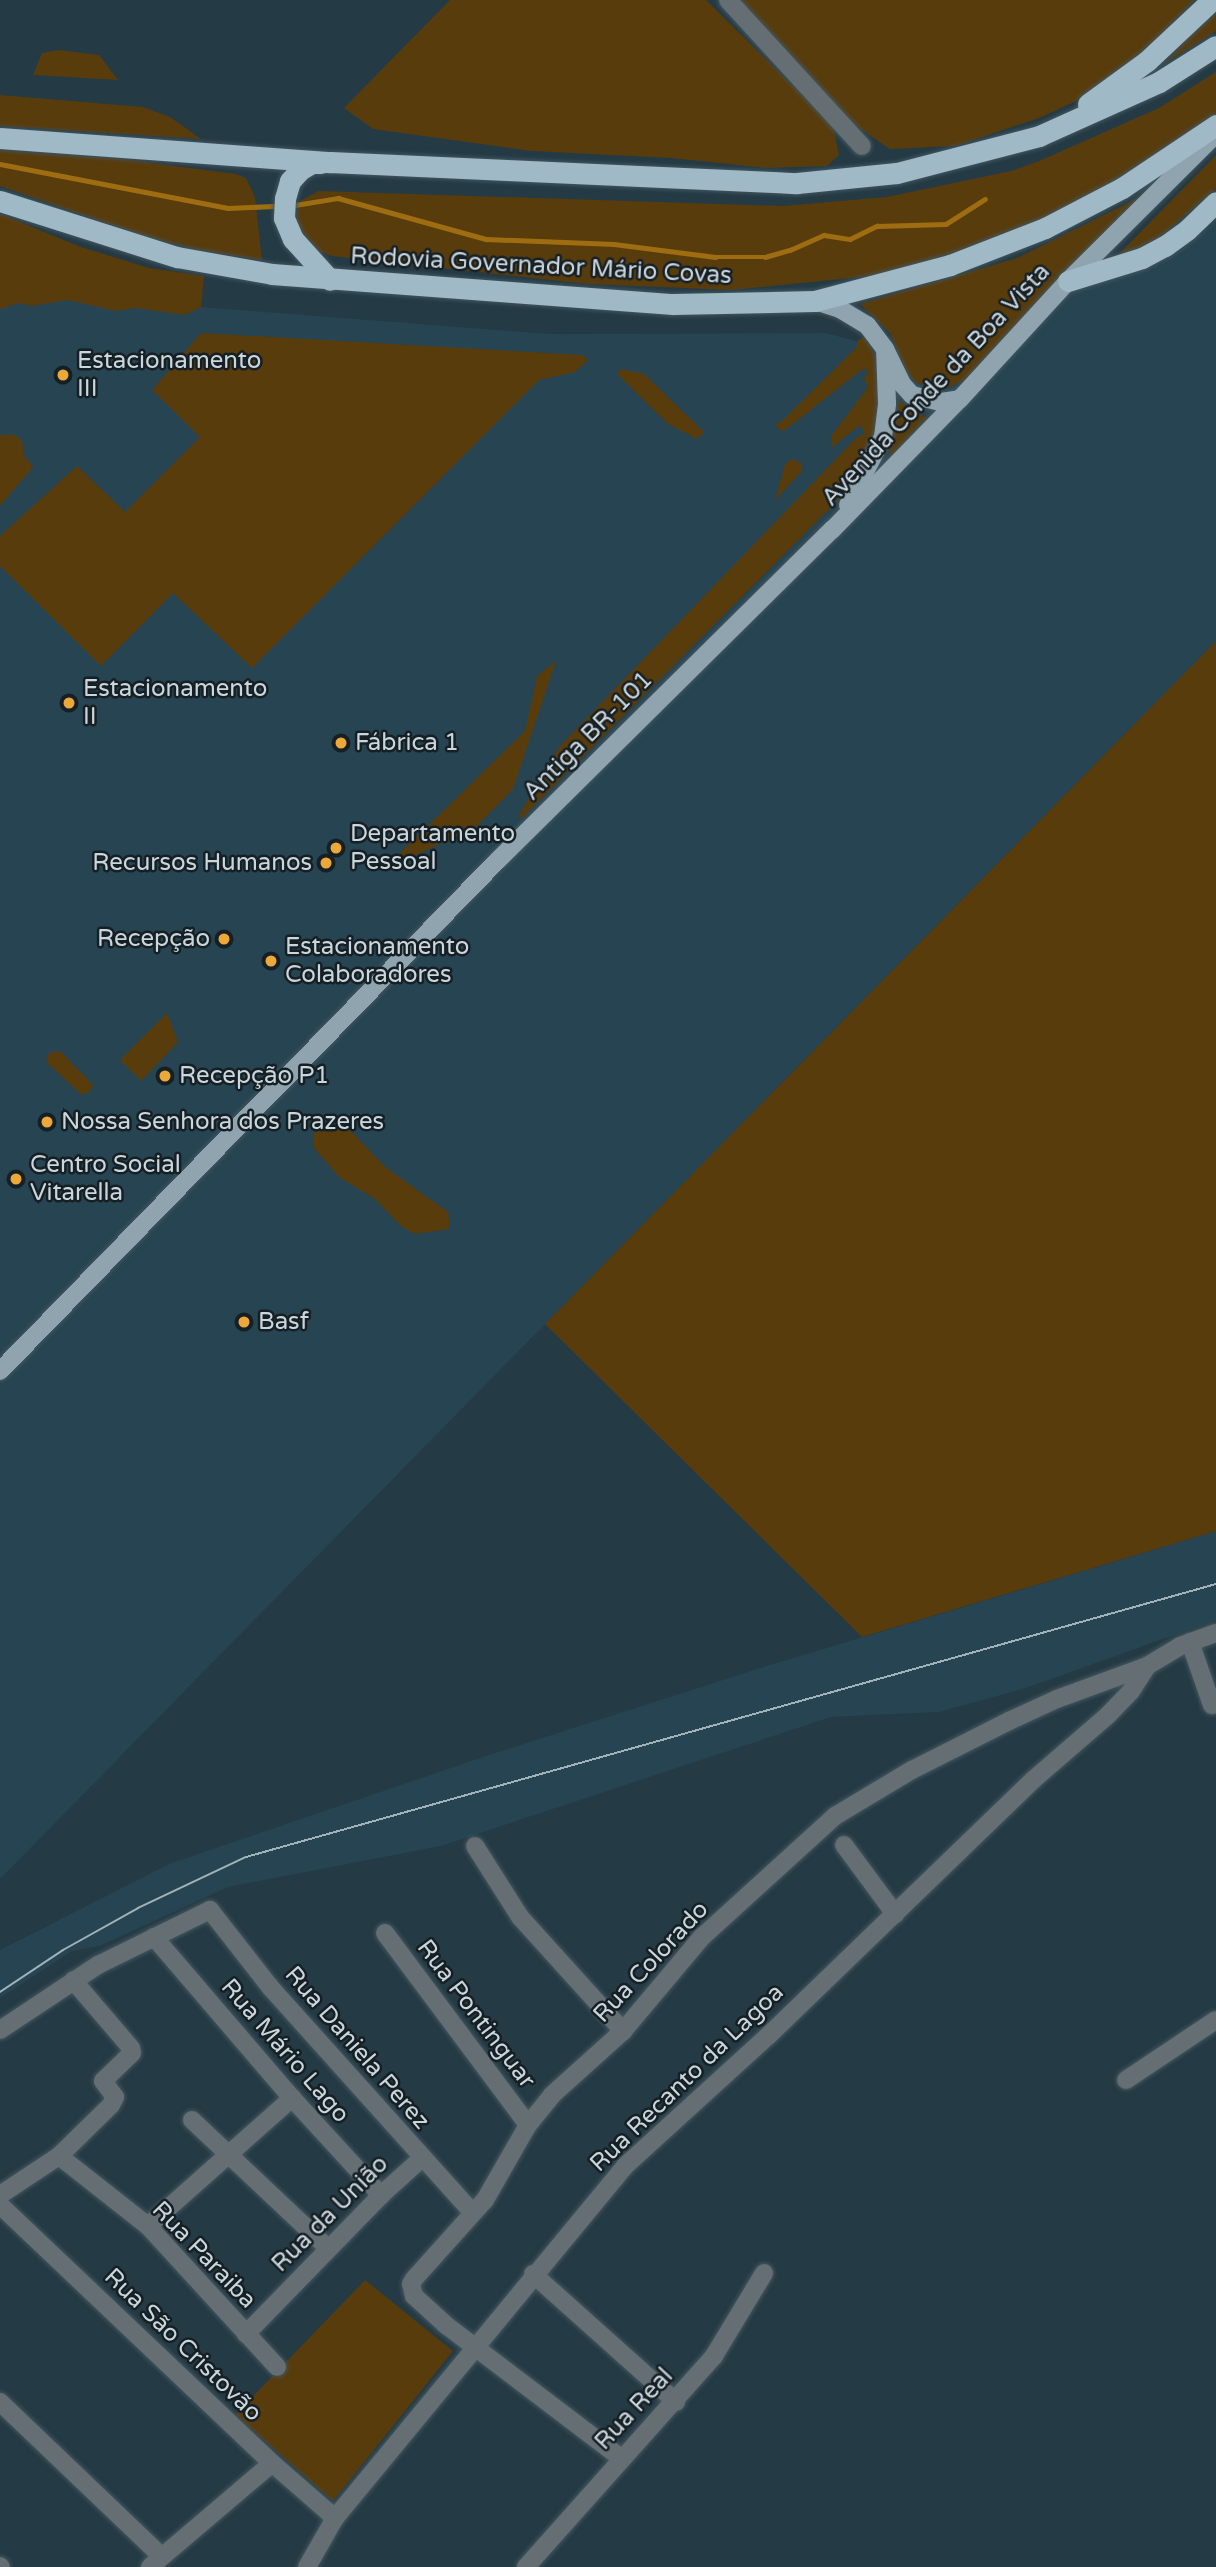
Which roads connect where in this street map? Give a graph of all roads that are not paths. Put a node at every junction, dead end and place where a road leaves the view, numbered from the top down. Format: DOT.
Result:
graph roads {
  1 [pos="728,0"];
  2 [pos="1212,0"];
  3 [pos="1216,46"];
  4 [pos="1216,125"];
  5 [pos="1216,134"];
  6 [pos="1039,136"];
  7 [pos="0,138"];
  8 [pos="862,146"];
  9 [pos="330,162"];
  10 [pos="0,201"];
  11 [pos="1216,202"];
  12 [pos="330,280"];
  13 [pos="1068,281"];
  14 [pos="815,301"];
  15 [pos="885,349"];
  16 [pos="960,398"];
  17 [pos="832,530"];
  18 [pos="0,1371"];
  19 [pos="1216,1633"];
  20 [pos="1190,1642"];
  21 [pos="1147,1666"];
  22 [pos="1212,1705"];
  23 [pos="844,1845"];
  24 [pos="475,1846"];
  25 [pos="895,1914"];
  26 [pos="385,1933"];
  27 [pos="154,1937"];
  28 [pos="73,1980"];
  29 [pos="1216,2020"];
  30 [pos="0,2030"];
  31 [pos="623,2031"];
  32 [pos="1126,2080"];
  33 [pos="292,2098"];
  34 [pos="192,2120"];
  35 [pos="528,2125"];
  36 [pos="59,2156"];
  37 [pos="228,2156"];
  38 [pos="421,2159"];
  39 [pos="0,2195"];
  40 [pos="381,2195"];
  41 [pos="0,2204"];
  42 [pos="473,2213"];
  43 [pos="148,2226"];
  44 [pos="328,2248"];
  45 [pos="764,2273"];
  46 [pos="533,2274"];
  47 [pos="246,2334"];
  48 [pos="474,2349"];
  49 [pos="277,2367"];
  50 [pos="0,2402"];
  51 [pos="676,2402"];
  52 [pos="621,2458"];
  53 [pos="272,2463"];
  54 [pos="335,2518"];
  55 [pos="155,2562"];
  56 [pos="307,2567"];
  57 [pos="526,2567"];
  1 -- 8 [label="street"];
  2 -- 6 [label="highway"];
  3 -- 6 [label="highway"];
  4 -- 14 [label="highway, Rodovia Governador Mário Covas"];
  5 -- 13 [label="main road, Avenida Conde da Boa Vista"];
  6 -- 9 [label="highway"];
  7 -- 9 [label="highway"];
  9 -- 12 [label="highway"];
  10 -- 12 [label="highway, Rodovia Governador Mário Covas"];
  11 -- 13 [label="highway"];
  12 -- 14 [label="highway, Rodovia Governador Mário Covas"];
  13 -- 16 [label="main road, Avenida Conde da Boa Vista"];
  14 -- 15 [label="main road"];
  15 -- 16 [label="main road"];
  15 -- 17 [label="main road, Avenida Conde da Boa Vista"];
  16 -- 17 [label="main road, Avenida Conde da Boa Vista"];
  17 -- 18 [label="main road, Antiga BR-101"];
  19 -- 20 [label="street, Rua Colorado"];
  20 -- 21 [label="street, Rua Colorado"];
  20 -- 22 [label="street"];
  21 -- 25 [label="street, Rua Recanto da Lagoa"];
  21 -- 31 [label="street, Rua Colorado"];
  23 -- 25 [label="street"];
  24 -- 31 [label="street"];
  25 -- 46 [label="street, Rua Recanto da Lagoa"];
  26 -- 35 [label="street, Rua Pontinguar"];
  27 -- 28 [label="street"];
  27 -- 33 [label="street, Rua Mário Lago"];
  27 -- 38 [label="street, Rua Daniela Perez"];
  28 -- 30 [label="street"];
  28 -- 36 [label="street"];
  29 -- 32 [label="street"];
  31 -- 35 [label="street, Rua Colorado"];
  33 -- 37 [label="street"];
  33 -- 40 [label="street, Rua Mário Lago"];
  34 -- 37 [label="street"];
  35 -- 42 [label="street, Rua Colorado"];
  36 -- 39 [label="street"];
  36 -- 43 [label="street, Rua Paraiba"];
  37 -- 43 [label="street"];
  37 -- 44 [label="street"];
  38 -- 40 [label="street, Rua da União"];
  38 -- 42 [label="street, Rua Daniela Perez"];
  40 -- 44 [label="street, Rua da União"];
  41 -- 53 [label="street, Rua São Cristovão"];
  42 -- 48 [label="street, Rua Colorado"];
  43 -- 47 [label="street, Rua Paraiba"];
  44 -- 47 [label="street, Rua da União"];
  45 -- 51 [label="street, Rua Real"];
  46 -- 48 [label="street, Rua Recanto da Lagoa"];
  46 -- 51 [label="street"];
  47 -- 49 [label="street, Rua Paraiba"];
  48 -- 52 [label="street"];
  48 -- 54 [label="street, Rua Recanto da Lagoa"];
  50 -- 55 [label="street"];
  51 -- 52 [label="street, Rua Real"];
  52 -- 57 [label="street, Rua Real"];
  53 -- 54 [label="street, Rua São Cristovão"];
  53 -- 55 [label="street"];
  54 -- 56 [label="street, Rua Recanto da Lagoa"];
}
